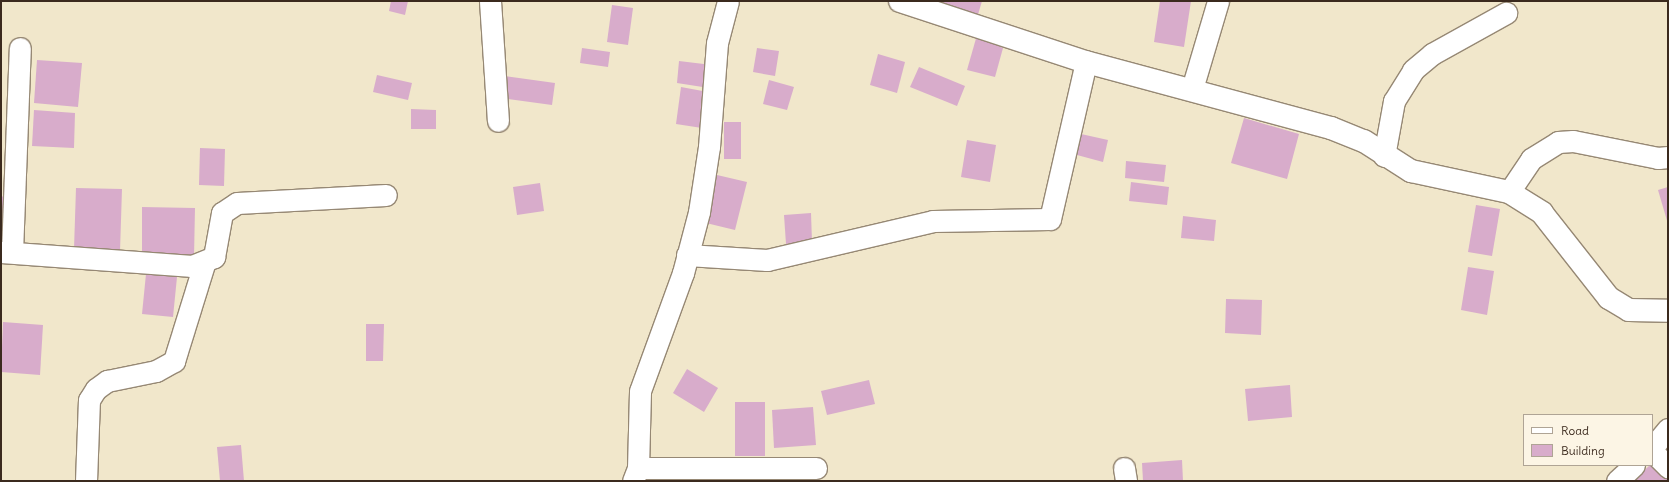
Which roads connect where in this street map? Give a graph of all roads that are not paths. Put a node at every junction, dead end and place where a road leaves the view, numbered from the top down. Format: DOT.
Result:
graph roads {
  1 [pos="490,1"];
  2 [pos="728,1"];
  3 [pos="900,1"];
  4 [pos="1218,1"];
  5 [pos="1506,13"];
  6 [pos="20,48"];
  7 [pos="1086,62"];
  8 [pos="1192,89"];
  9 [pos="498,121"];
  10 [pos="1384,156"];
  11 [pos="1668,157"];
  12 [pos="1508,192"];
  13 [pos="386,194"];
  14 [pos="6,252"];
  15 [pos="687,255"];
  16 [pos="204,264"];
  17 [pos="1668,311"];
  18 [pos="1668,429"];
  19 [pos="1653,449"];
  20 [pos="1653,451"];
  21 [pos="1633,466"];
  22 [pos="1668,466"];
  23 [pos="816,468"];
  24 [pos="635,474"];
  25 [pos="86,481"];
  26 [pos="1617,481"];
  1 -- 9 [label="street"];
  2 -- 15 [label="street"];
  3 -- 7 [label="street"];
  4 -- 8 [label="street"];
  5 -- 10 [label="street"];
  6 -- 14 [label="street"];
  7 -- 8 [label="street"];
  7 -- 15 [label="street"];
  8 -- 10 [label="street"];
  10 -- 12 [label="street"];
  11 -- 12 [label="street"];
  12 -- 17 [label="street"];
  13 -- 16 [label="street"];
  14 -- 16 [label="street"];
  15 -- 24 [label="street"];
  16 -- 25 [label="street"];
  18 -- 19 [label="street"];
  20 -- 22 [label="street"];
  21 -- 26 [label="street"];
  23 -- 24 [label="street"];
}
